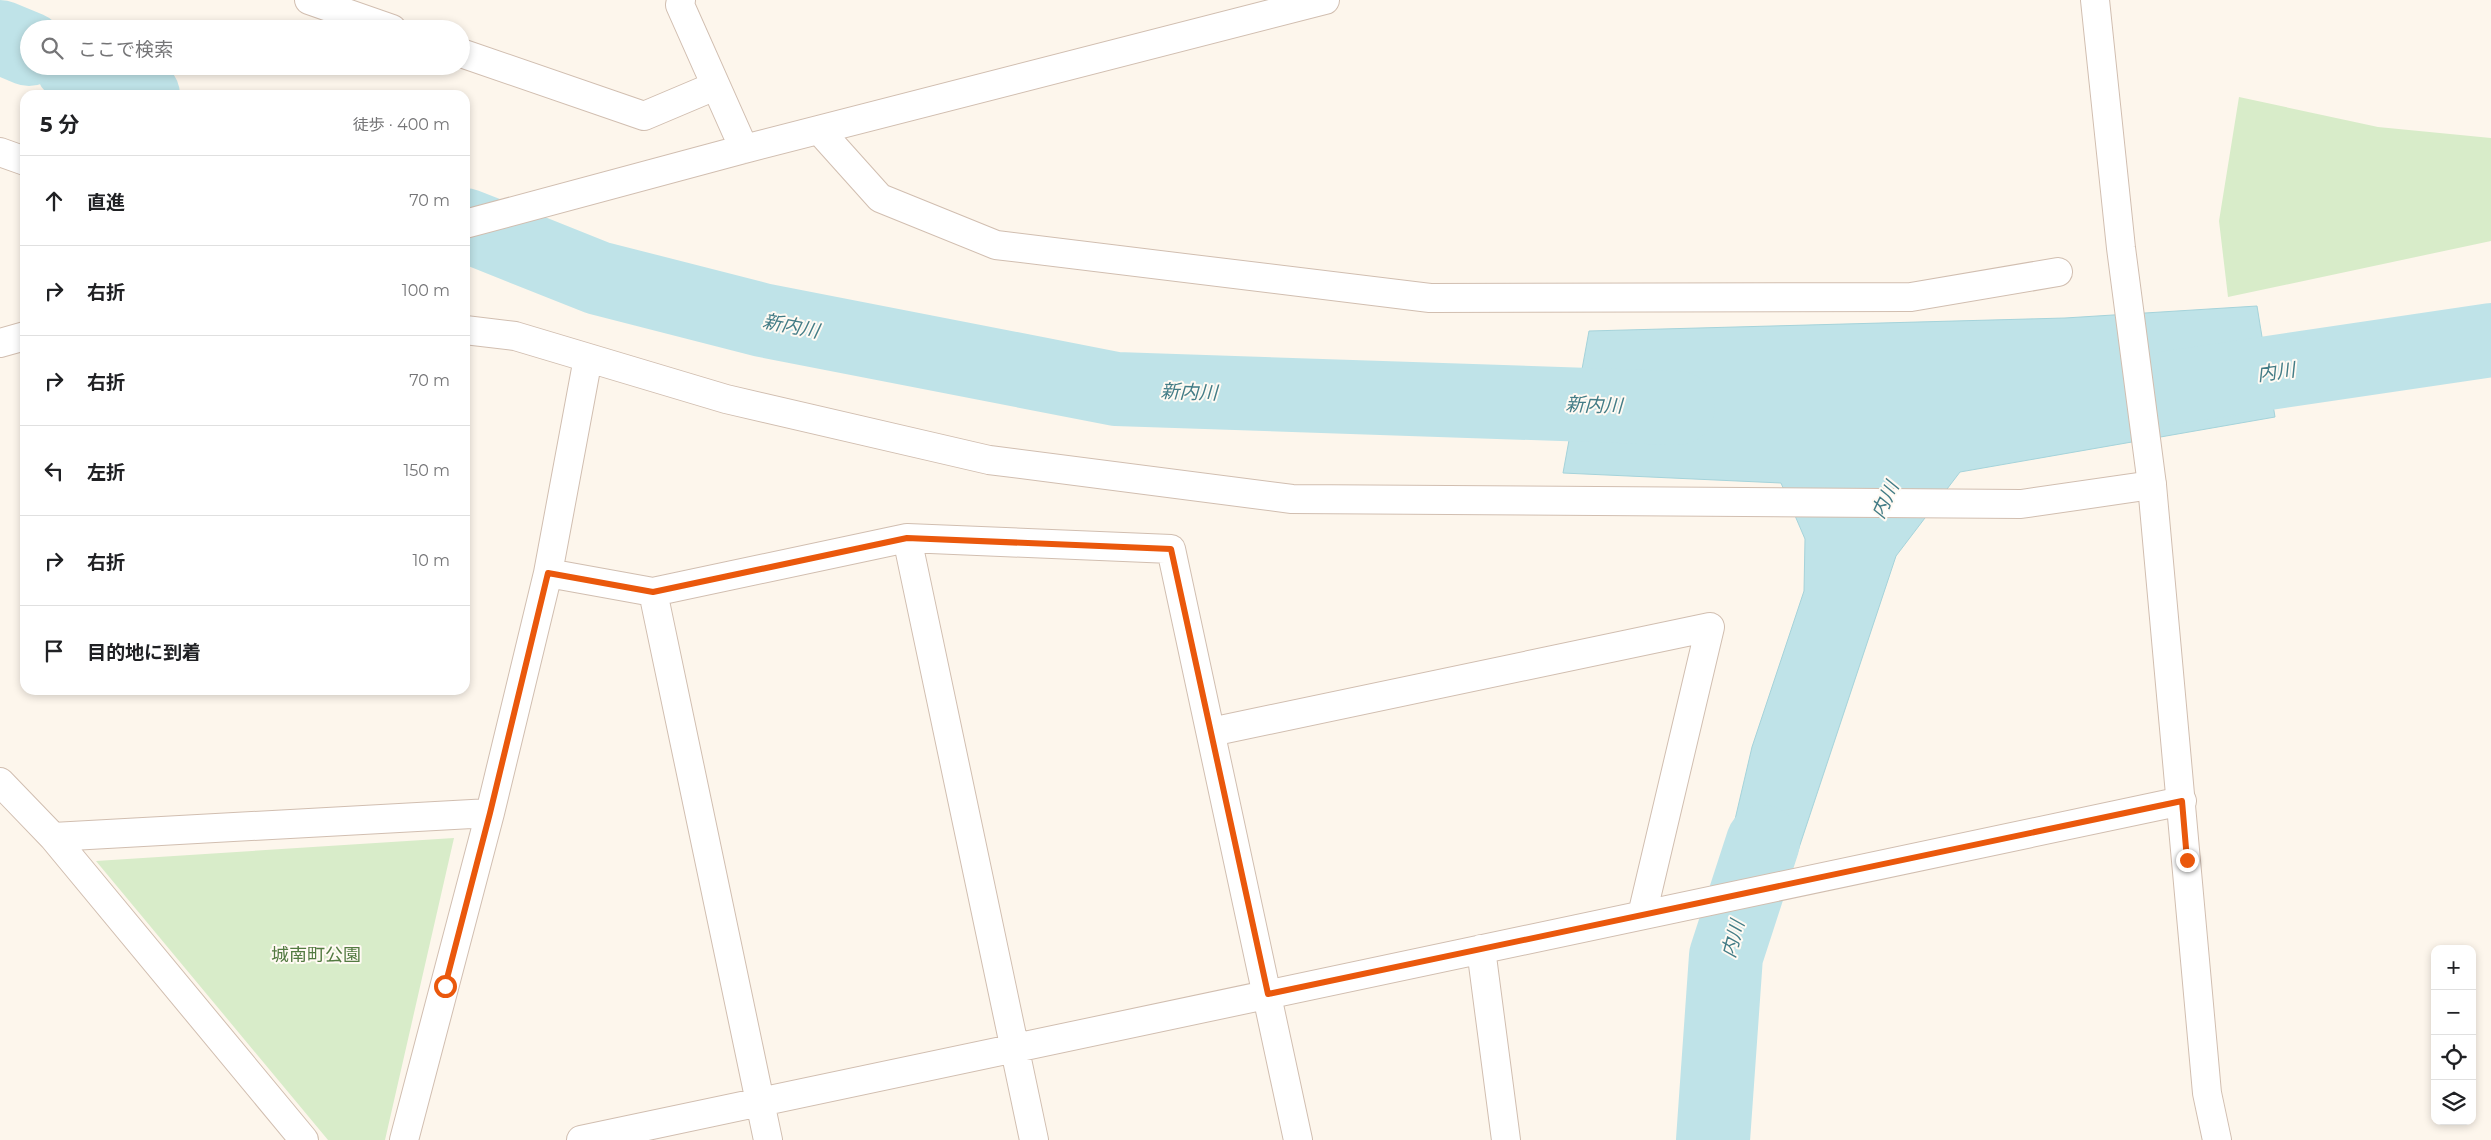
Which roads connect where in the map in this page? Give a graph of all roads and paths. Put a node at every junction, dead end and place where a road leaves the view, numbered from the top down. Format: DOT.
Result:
graph roads {
  1 [pos="308,0"];
  2 [pos="681,0"];
  3 [pos="1325,0"];
  4 [pos="2096,0"];
  5 [pos="366,20"];
  6 [pos="470,56"];
  7 [pos="716,86"];
  8 [pos="819,130"];
  9 [pos="744,149"];
  10 [pos="0,152"];
  11 [pos="20,159"];
  12 [pos="470,223"];
  13 [pos="2058,272"];
  14 [pos="470,331"];
  15 [pos="20,337"];
  16 [pos="0,343"];
  17 [pos="588,358"];
  18 [pos="2152,485"];
  19 [pos="907,538"];
  20 [pos="548,573"];
  21 [pos="653,592"];
  22 [pos="1211,732"];
  23 [pos="0,782"];
  24 [pos="2182,801"];
  25 [pos="490,813"];
  26 [pos="53,837"];
  27 [pos="1642,915"];
  28 [pos="1481,949"];
  29 [pos="1268,994"];
  30 [pos="1015,1048"];
  31 [pos="760,1102"];
  32 [pos="304,1140"];
  33 [pos="404,1140"];
  34 [pos="580,1140"];
  35 [pos="768,1140"];
  36 [pos="1034,1140"];
  37 [pos="1298,1140"];
  38 [pos="1506,1140"];
  39 [pos="2217,1140"];
  1 -- 5 [label="street"];
  2 -- 7 [label="street"];
  3 -- 8 [label="street"];
  4 -- 18 [label="street"];
  6 -- 7 [label="street"];
  7 -- 9 [label="street"];
  8 -- 9 [label="street"];
  8 -- 13 [label="street"];
  9 -- 12 [label="street"];
  10 -- 11 [label="street"];
  14 -- 17 [label="street"];
  15 -- 16 [label="street"];
  17 -- 18 [label="street"];
  17 -- 20 [label="street"];
  18 -- 24 [label="street"];
  19 -- 21 [label="street"];
  19 -- 22 [label="street"];
  19 -- 30 [label="street"];
  20 -- 21 [label="street"];
  20 -- 25 [label="street"];
  21 -- 31 [label="street"];
  22 -- 27 [label="street"];
  22 -- 29 [label="street"];
  23 -- 26 [label="street"];
  24 -- 27 [label="street"];
  24 -- 39 [label="street"];
  25 -- 26 [label="street"];
  25 -- 33 [label="street"];
  26 -- 32 [label="street"];
  27 -- 28 [label="street"];
  28 -- 29 [label="street"];
  28 -- 38 [label="street"];
  29 -- 30 [label="street"];
  29 -- 37 [label="street"];
  30 -- 31 [label="street"];
  30 -- 36 [label="street"];
  31 -- 34 [label="street"];
  31 -- 35 [label="street"];
}
